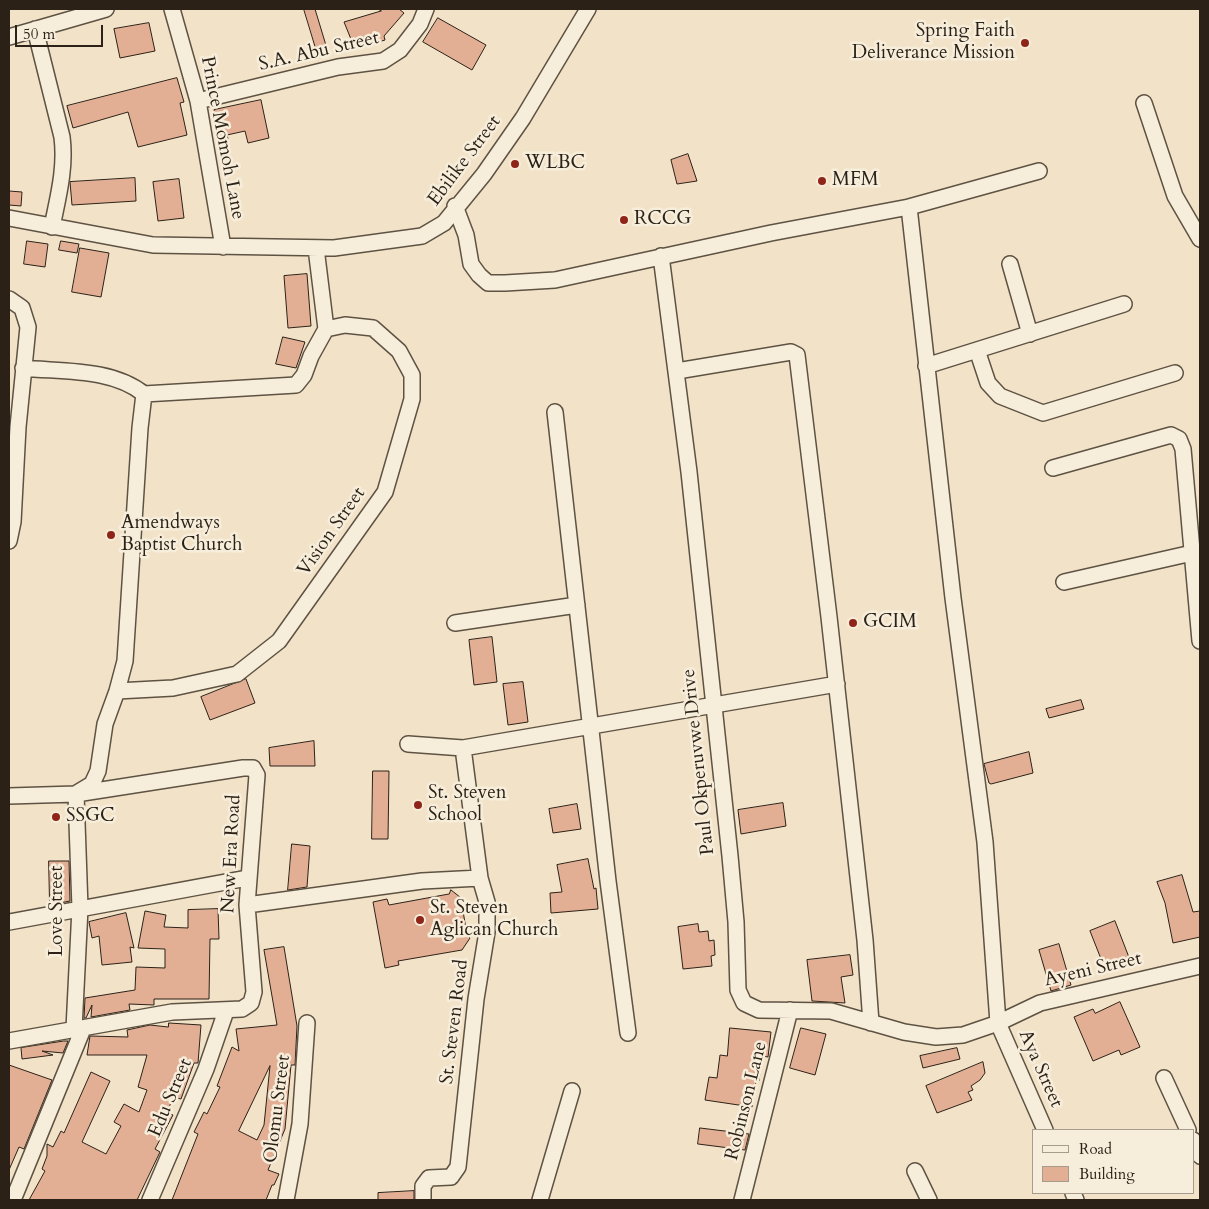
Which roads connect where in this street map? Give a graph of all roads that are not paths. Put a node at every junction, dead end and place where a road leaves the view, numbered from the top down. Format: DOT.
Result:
graph roads {
  1 [pos="106,9"];
  2 [pos="172,9"];
  3 [pos="426,9"];
  4 [pos="588,9"];
  5 [pos="35,29"];
  6 [pos="9,37"];
  7 [pos="198,101"];
  8 [pos="1144,103"];
  9 [pos="1038,171"];
  10 [pos="455,206"];
  11 [pos="909,207"];
  12 [pos="9,218"];
  13 [pos="52,227"];
  14 [pos="1200,239"];
  15 [pos="223,247"];
  16 [pos="316,248"];
  17 [pos="661,256"];
  18 [pos="1010,264"];
  19 [pos="9,299"];
  20 [pos="1124,304"];
  21 [pos="326,329"];
  22 [pos="1030,334"];
  23 [pos="977,350"];
  24 [pos="926,366"];
  25 [pos="23,368"];
  26 [pos="676,371"];
  27 [pos="1175,373"];
  28 [pos="144,394"];
  29 [pos="555,412"];
  30 [pos="13,426"];
  31 [pos="1052,468"];
  32 [pos="9,541"];
  33 [pos="1192,553"];
  34 [pos="1064,582"];
  35 [pos="1198,599"];
  36 [pos="578,605"];
  37 [pos="455,624"];
  38 [pos="1200,641"];
  39 [pos="837,684"];
  40 [pos="117,692"];
  41 [pos="713,706"];
  42 [pos="592,726"];
  43 [pos="408,744"];
  44 [pos="463,748"];
  45 [pos="76,794"];
  46 [pos="9,796"];
  47 [pos="248,878"];
  48 [pos="480,878"];
  49 [pos="246,905"];
  50 [pos="80,908"];
  51 [pos="9,922"];
  52 [pos="1200,966"];
  53 [pos="790,1010"];
  54 [pos="226,1011"];
  55 [pos="308,1023"];
  56 [pos="871,1023"];
  57 [pos="998,1023"];
  58 [pos="79,1029"];
  59 [pos="628,1033"];
  60 [pos="9,1041"];
  61 [pos="1164,1078"];
  62 [pos="572,1091"];
  63 [pos="1045,1129"];
  64 [pos="1188,1129"];
  65 [pos="1194,1142"];
  66 [pos="1200,1156"];
  67 [pos="915,1171"];
  68 [pos="13,1200"];
  69 [pos="150,1200"];
  70 [pos="286,1200"];
  71 [pos="423,1200"];
  72 [pos="540,1200"];
  73 [pos="742,1200"];
  74 [pos="929,1200"];
  1 -- 5 [label="street"];
  2 -- 7 [label="street, Prince Momoh Lane"];
  3 -- 7 [label="street, S.A. Abu Street"];
  4 -- 10 [label="street, Ebilike Street"];
  5 -- 6 [label="street"];
  5 -- 13 [label="street"];
  7 -- 15 [label="street, Prince Momoh Lane"];
  8 -- 14 [label="street"];
  9 -- 11 [label="street"];
  10 -- 16 [label="street, Ebilike Street"];
  10 -- 17 [label="street"];
  11 -- 17 [label="street"];
  11 -- 24 [label="street, Aya Street"];
  12 -- 13 [label="street, Ebilike Street"];
  13 -- 15 [label="street, Ebilike Street"];
  15 -- 16 [label="street, Ebilike Street"];
  16 -- 21 [label="street"];
  17 -- 26 [label="street, Paul Okperuvwe Drive"];
  18 -- 22 [label="street"];
  19 -- 25 [label="street"];
  20 -- 22 [label="street"];
  21 -- 28 [label="street"];
  21 -- 40 [label="street, Vision Street"];
  22 -- 23 [label="street"];
  23 -- 24 [label="street"];
  23 -- 27 [label="street"];
  24 -- 57 [label="street, Aya Street"];
  25 -- 28 [label="street"];
  25 -- 30 [label="street"];
  26 -- 39 [label="street"];
  26 -- 41 [label="street, Paul Okperuvwe Drive"];
  28 -- 40 [label="street"];
  29 -- 36 [label="street"];
  30 -- 32 [label="street"];
  31 -- 33 [label="street"];
  33 -- 34 [label="street"];
  33 -- 35 [label="street"];
  35 -- 38 [label="street"];
  36 -- 37 [label="street"];
  36 -- 42 [label="street"];
  39 -- 41 [label="street"];
  39 -- 56 [label="street"];
  40 -- 45 [label="street"];
  41 -- 42 [label="street"];
  41 -- 53 [label="street, Paul Okperuvwe Drive"];
  42 -- 44 [label="street"];
  42 -- 59 [label="street"];
  43 -- 44 [label="street"];
  44 -- 48 [label="street"];
  45 -- 46 [label="street, New Era Road"];
  45 -- 47 [label="street, New Era Road"];
  45 -- 50 [label="street, Love Street"];
  47 -- 49 [label="street, New Era Road"];
  47 -- 50 [label="street"];
  48 -- 49 [label="street"];
  48 -- 71 [label="street, St. Steven Road"];
  49 -- 54 [label="street, New Era Road"];
  50 -- 51 [label="street"];
  50 -- 58 [label="street, Love Street"];
  52 -- 57 [label="street, Ayeni Street"];
  53 -- 56 [label="street, Paul Okperuvwe Drive"];
  53 -- 73 [label="street, Robinson Lane"];
  54 -- 58 [label="street, New Era Road"];
  54 -- 69 [label="street, Edu Street"];
  55 -- 70 [label="street, Olomu Street"];
  56 -- 57 [label="street, Paul Okperuvwe Drive"];
  57 -- 63 [label="street, Aya Street"];
  58 -- 60 [label="street, New Era Road"];
  58 -- 68 [label="street, Love Street"];
  61 -- 64 [label="street"];
  62 -- 72 [label="street"];
  65 -- 66 [label="street"];
  67 -- 74 [label="street"];
}
